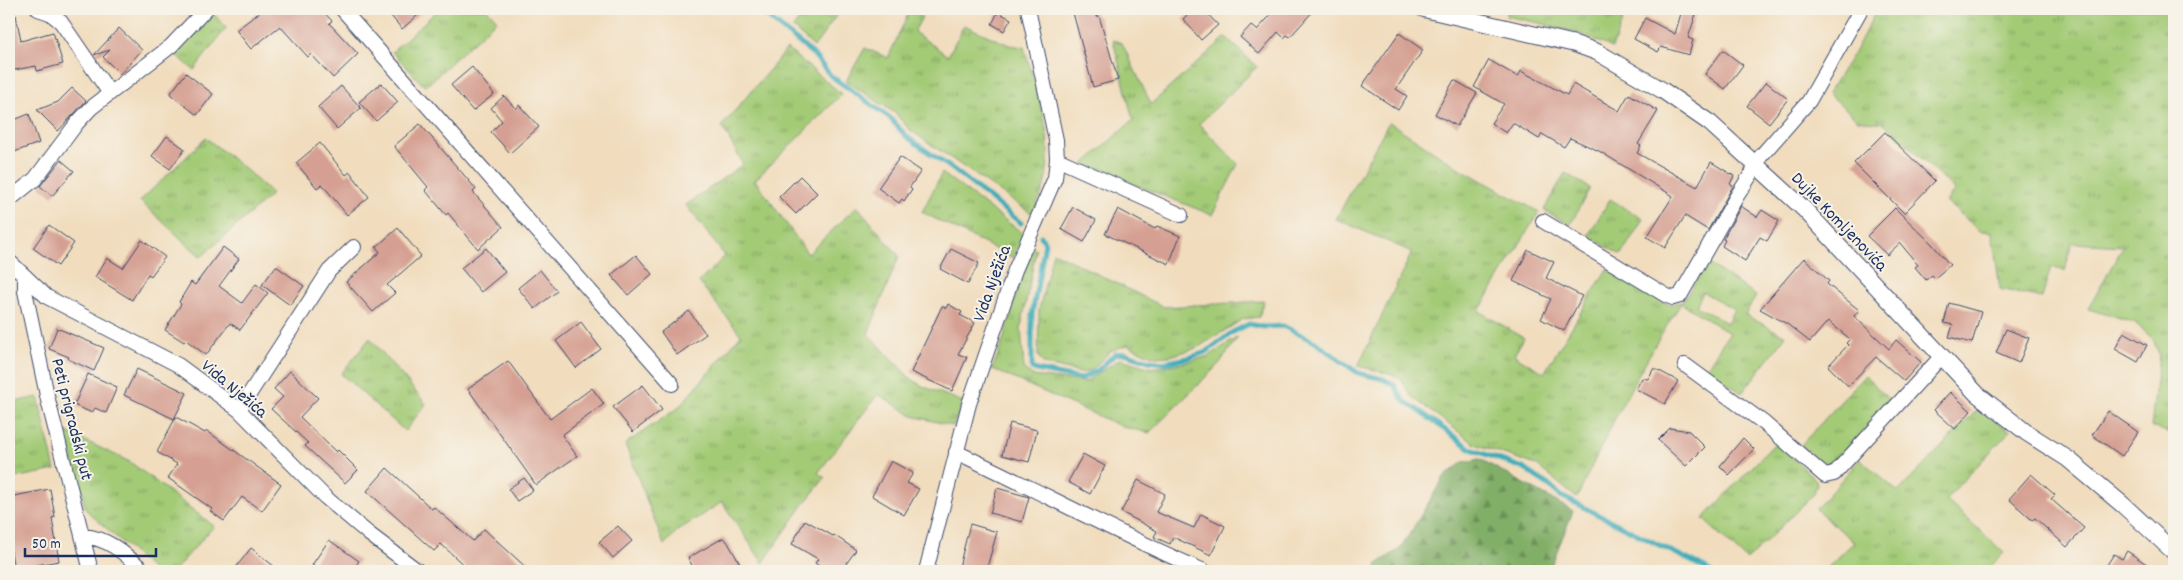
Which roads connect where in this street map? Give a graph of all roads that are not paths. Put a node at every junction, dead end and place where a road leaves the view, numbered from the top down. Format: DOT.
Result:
graph roads {
  1 [pos="38,9"];
  2 [pos="206,9"];
  3 [pos="342,9"];
  4 [pos="1028,9"];
  5 [pos="1861,9"];
  6 [pos="1418,11"];
  7 [pos="109,92"];
  8 [pos="1057,159"];
  9 [pos="1757,165"];
  10 [pos="9,200"];
  11 [pos="1181,215"];
  12 [pos="1543,221"];
  13 [pos="354,247"];
  14 [pos="9,261"];
  15 [pos="25,276"];
  16 [pos="1941,358"];
  17 [pos="1685,365"];
  18 [pos="672,384"];
  19 [pos="239,410"];
  20 [pos="956,452"];
  21 [pos="83,536"];
  22 [pos="2174,552"];
  23 [pos="91,571"];
  24 [pos="144,571"];
  25 [pos="418,571"];
  26 [pos="926,571"];
  27 [pos="1204,571"];
  1 -- 7 [label="street"];
  2 -- 7 [label="street"];
  3 -- 18 [label="street"];
  4 -- 8 [label="street, Vida Nježića"];
  5 -- 9 [label="street"];
  6 -- 9 [label="street, Dujke Komljenovića"];
  7 -- 10 [label="street"];
  8 -- 11 [label="street"];
  8 -- 20 [label="street, Vida Nježića"];
  9 -- 12 [label="street"];
  9 -- 16 [label="street, Dujke Komljenovića"];
  13 -- 19 [label="street"];
  14 -- 15 [label="street, Vida Nježića"];
  15 -- 19 [label="street, Vida Nježića"];
  15 -- 21 [label="street, Peti prigradski put"];
  16 -- 17 [label="street"];
  16 -- 22 [label="street, Dujke Komljenovića"];
  19 -- 25 [label="street, Vida Nježića"];
  20 -- 26 [label="street, Vida Nježića"];
  20 -- 27 [label="street"];
  21 -- 23 [label="street, Peti prigradski put"];
  21 -- 24 [label="street"];
}
